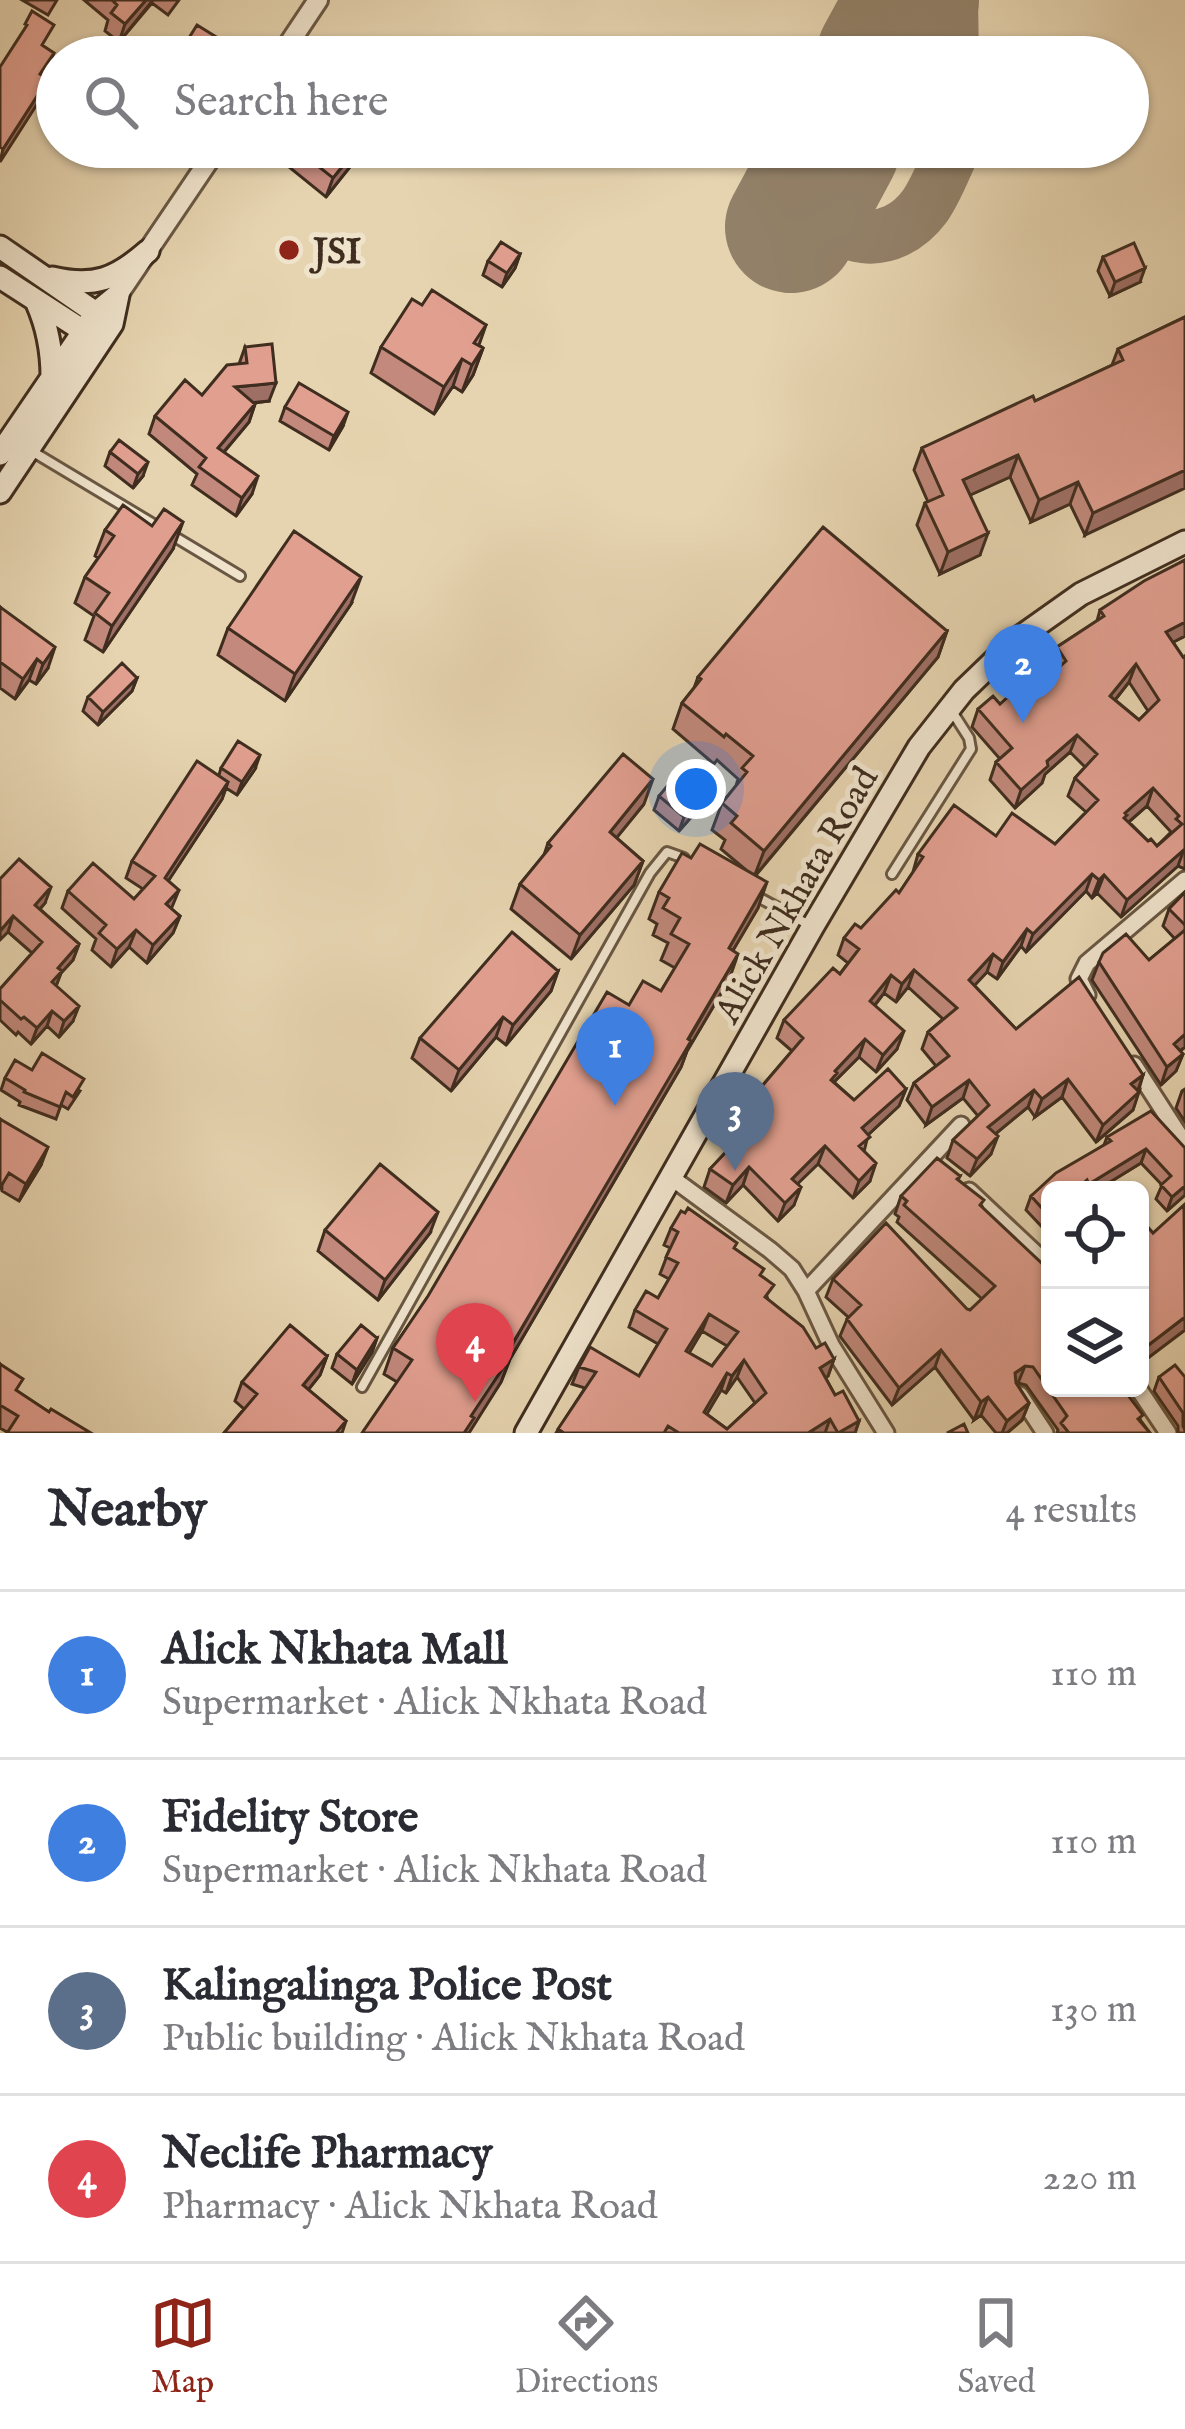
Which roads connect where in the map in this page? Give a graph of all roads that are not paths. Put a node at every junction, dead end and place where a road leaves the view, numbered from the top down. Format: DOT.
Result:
graph roads {
  1 [pos="318,0"];
  2 [pos="294,36"];
  3 [pos="204,168"];
  4 [pos="0,247"];
  5 [pos="148,251"];
  6 [pos="46,277"];
  7 [pos="0,278"];
  8 [pos="118,295"];
  9 [pos="36,301"];
  10 [pos="98,328"];
  11 [pos="52,378"];
  12 [pos="29,449"];
  13 [pos="0,454"];
  14 [pos="0,492"];
  15 [pos="1185,542"];
  16 [pos="240,576"];
  17 [pos="949,707"];
  18 [pos="700,866"];
  19 [pos="892,874"];
  20 [pos="1185,880"];
  21 [pos="737,886"];
  22 [pos="813,926"];
  23 [pos="1095,1007"];
  24 [pos="1119,1042"];
  25 [pos="961,1125"];
  26 [pos="1185,1144"];
  27 [pos="929,1159"];
  28 [pos="946,1173"];
  29 [pos="672,1178"];
  30 [pos="964,1187"];
  31 [pos="1041,1259"];
  32 [pos="806,1291"];
  33 [pos="362,1387"];
  34 [pos="1020,1394"];
  35 [pos="1144,1397"];
  36 [pos="526,1433"];
  37 [pos="886,1433"];
  38 [pos="1045,1433"];
  39 [pos="1168,1433"];
  1 -- 2 [label="street"];
  3 -- 5 [label="street"];
  4 -- 6 [label="main road"];
  5 -- 6 [label="main road"];
  5 -- 8 [label="street"];
  6 -- 10 [label="main road"];
  7 -- 9 [label="main road"];
  8 -- 10 [label="main road"];
  9 -- 10 [label="main road"];
  9 -- 11 [label="main road"];
  10 -- 11 [label="main road"];
  10 -- 12 [label="main road"];
  11 -- 13 [label="main road"];
  12 -- 14 [label="main road"];
  12 -- 16 [label="lane"];
  15 -- 17 [label="main road, Alick Nkhata Road"];
  17 -- 19 [label="lane"];
  17 -- 22 [label="main road, Alick Nkhata Road"];
  18 -- 33 [label="lane"];
  20 -- 23 [label="street"];
  21 -- 22 [label="lane"];
  22 -- 29 [label="main road, Alick Nkhata Road"];
  24 -- 26 [label="street"];
  25 -- 27 [label="street"];
  27 -- 28 [label="street"];
  27 -- 32 [label="street"];
  29 -- 32 [label="street"];
  29 -- 36 [label="main road, Alick Nkhata Road"];
  30 -- 31 [label="street"];
  32 -- 37 [label="street"];
  34 -- 38 [label="street"];
  35 -- 39 [label="street"];
}
